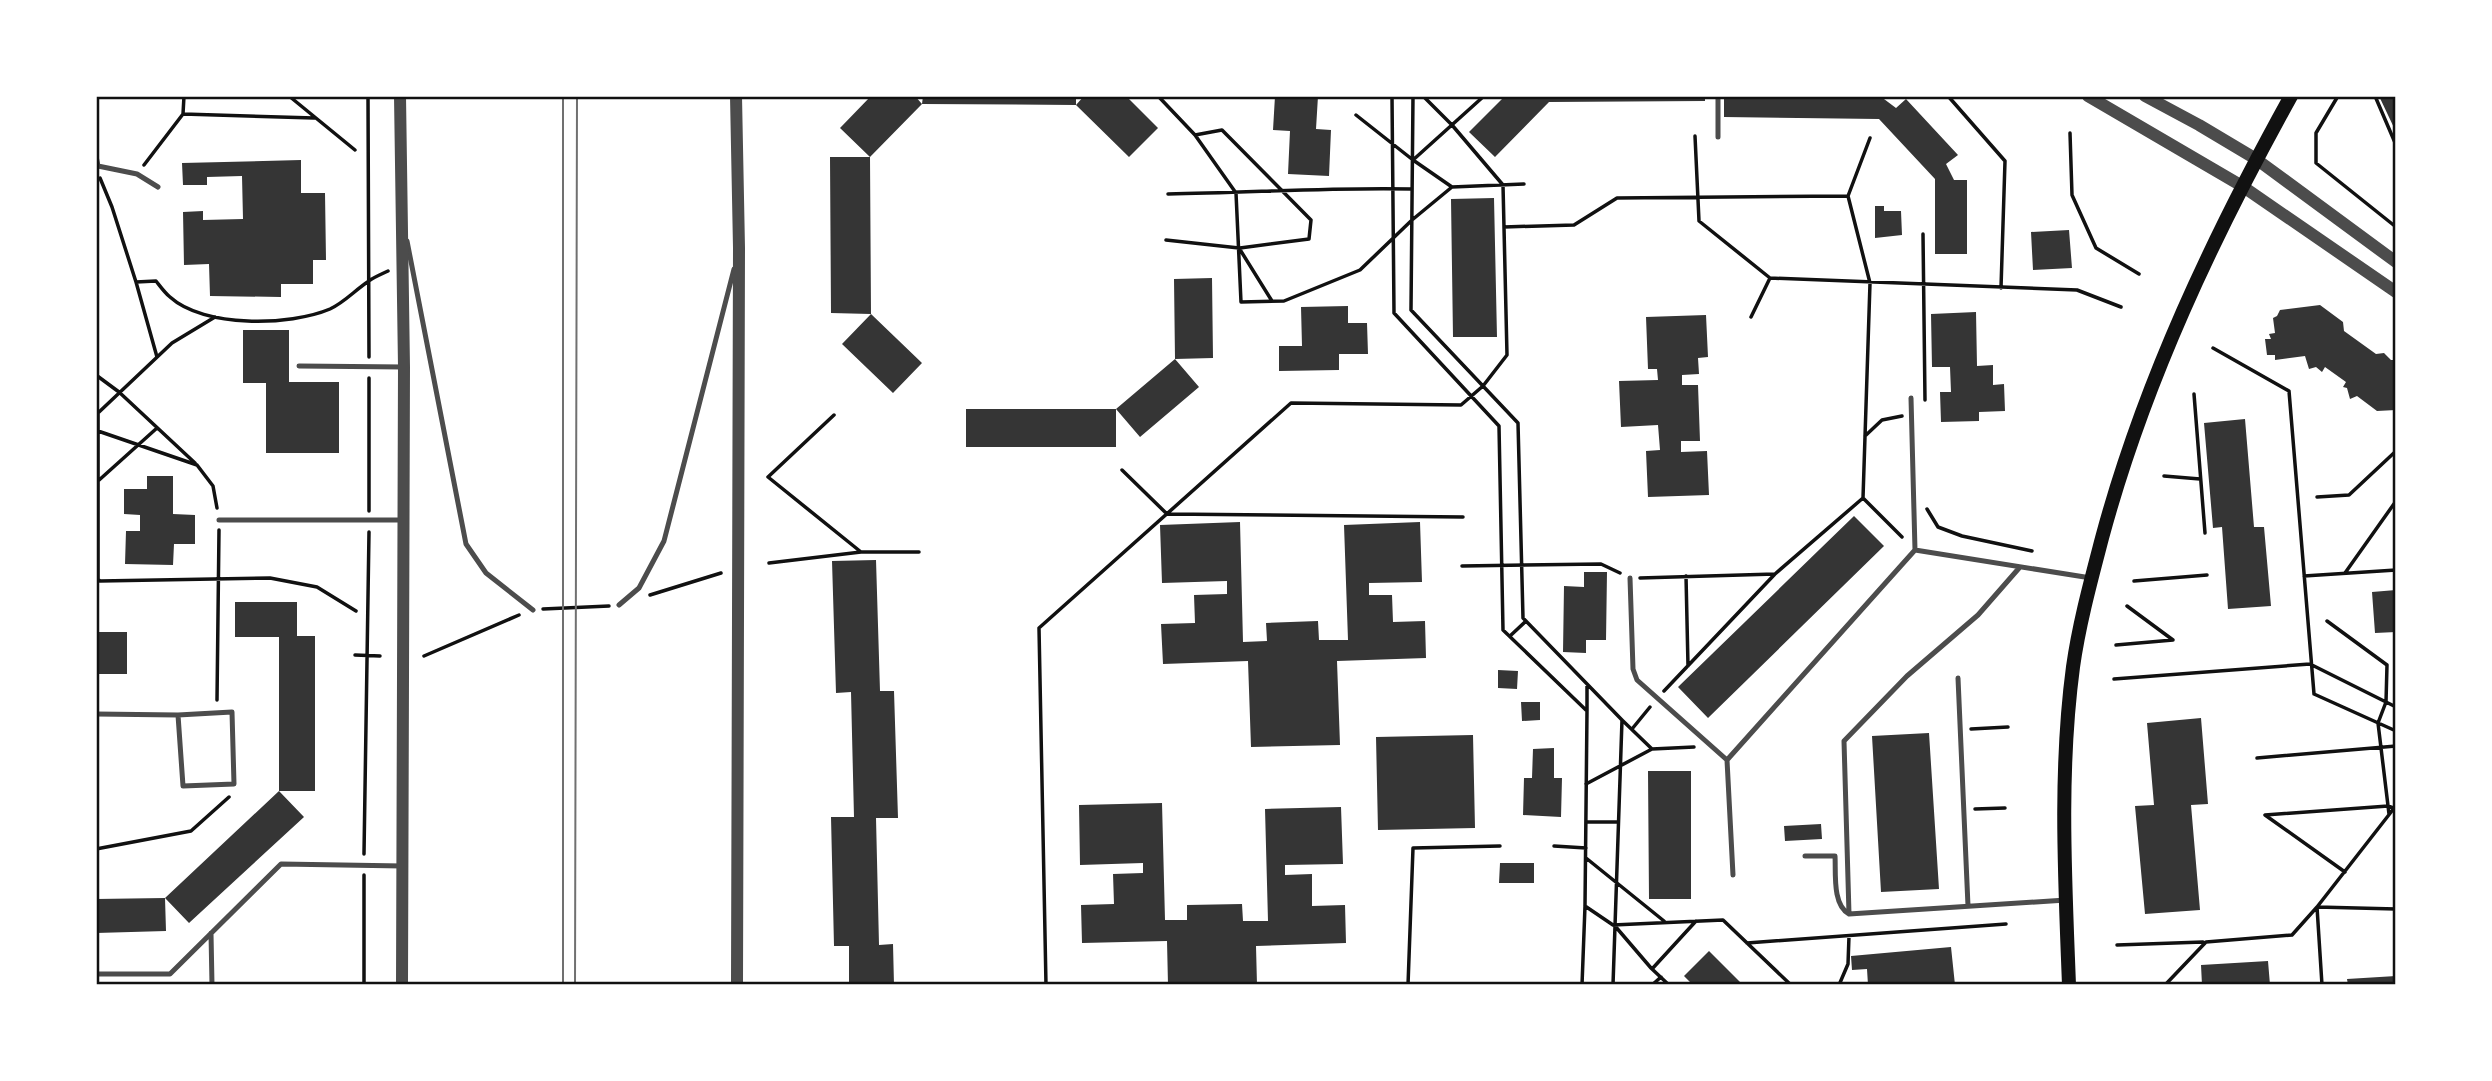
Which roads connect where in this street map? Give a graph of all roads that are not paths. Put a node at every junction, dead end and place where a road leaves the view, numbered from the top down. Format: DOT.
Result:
graph roads {
  1 [pos="400,96"];
  2 [pos="736,96"];
  3 [pos="1718,96"];
  4 [pos="2088,96"];
  5 [pos="2145,96"];
  6 [pos="2291,96"];
  7 [pos="1718,137"];
  8 [pos="96,156"];
  9 [pos="2256,159"];
  10 [pos="2242,186"];
  11 [pos="158,187"];
  12 [pos="402,214"];
  13 [pos="739,248"];
  14 [pos="2396,262"];
  15 [pos="2396,292"];
  16 [pos="299,366"];
  17 [pos="404,367"];
  18 [pos="1912,398"];
  19 [pos="219,520"];
  20 [pos="403,520"];
  21 [pos="1915,550"];
  22 [pos="2021,567"];
  23 [pos="1630,578"];
  24 [pos="2091,578"];
  25 [pos="619,606"];
  26 [pos="533,610"];
  27 [pos="1958,678"];
  28 [pos="96,714"];
  29 [pos="178,715"];
  30 [pos="1727,760"];
  31 [pos="1805,856"];
  32 [pos="403,866"];
  33 [pos="1733,874"];
  34 [pos="2066,900"];
  35 [pos="1968,906"];
  36 [pos="1849,914"];
  37 [pos="211,933"];
  38 [pos="96,974"];
  39 [pos="212,985"];
  40 [pos="402,985"];
  41 [pos="737,985"];
  42 [pos="2069,985"];
  1 -- 12 [label="street"];
  2 -- 13 [label="street"];
  3 -- 7 [label="lane"];
  4 -- 10 [label="street"];
  5 -- 9 [label="street"];
  6 -- 9 [label="main road"];
  8 -- 11 [label="lane"];
  9 -- 10 [label="main road"];
  9 -- 14 [label="street"];
  10 -- 15 [label="street"];
  10 -- 24 [label="main road"];
  12 -- 17 [label="street"];
  12 -- 26 [label="lane"];
  13 -- 25 [label="lane"];
  13 -- 41 [label="street"];
  16 -- 17 [label="lane"];
  17 -- 20 [label="street"];
  18 -- 21 [label="lane"];
  19 -- 20 [label="lane"];
  20 -- 32 [label="street"];
  21 -- 22 [label="lane"];
  21 -- 30 [label="lane"];
  22 -- 24 [label="lane"];
  22 -- 36 [label="lane"];
  23 -- 30 [label="lane"];
  24 -- 34 [label="main road"];
  27 -- 35 [label="lane"];
  28 -- 29 [label="lane"];
  29 -- 29 [label="lane"];
  30 -- 33 [label="lane"];
  31 -- 36 [label="lane"];
  32 -- 37 [label="lane"];
  32 -- 40 [label="street"];
  34 -- 35 [label="lane"];
  34 -- 42 [label="main road"];
  35 -- 36 [label="lane"];
  37 -- 38 [label="lane"];
  37 -- 39 [label="lane"];
}
